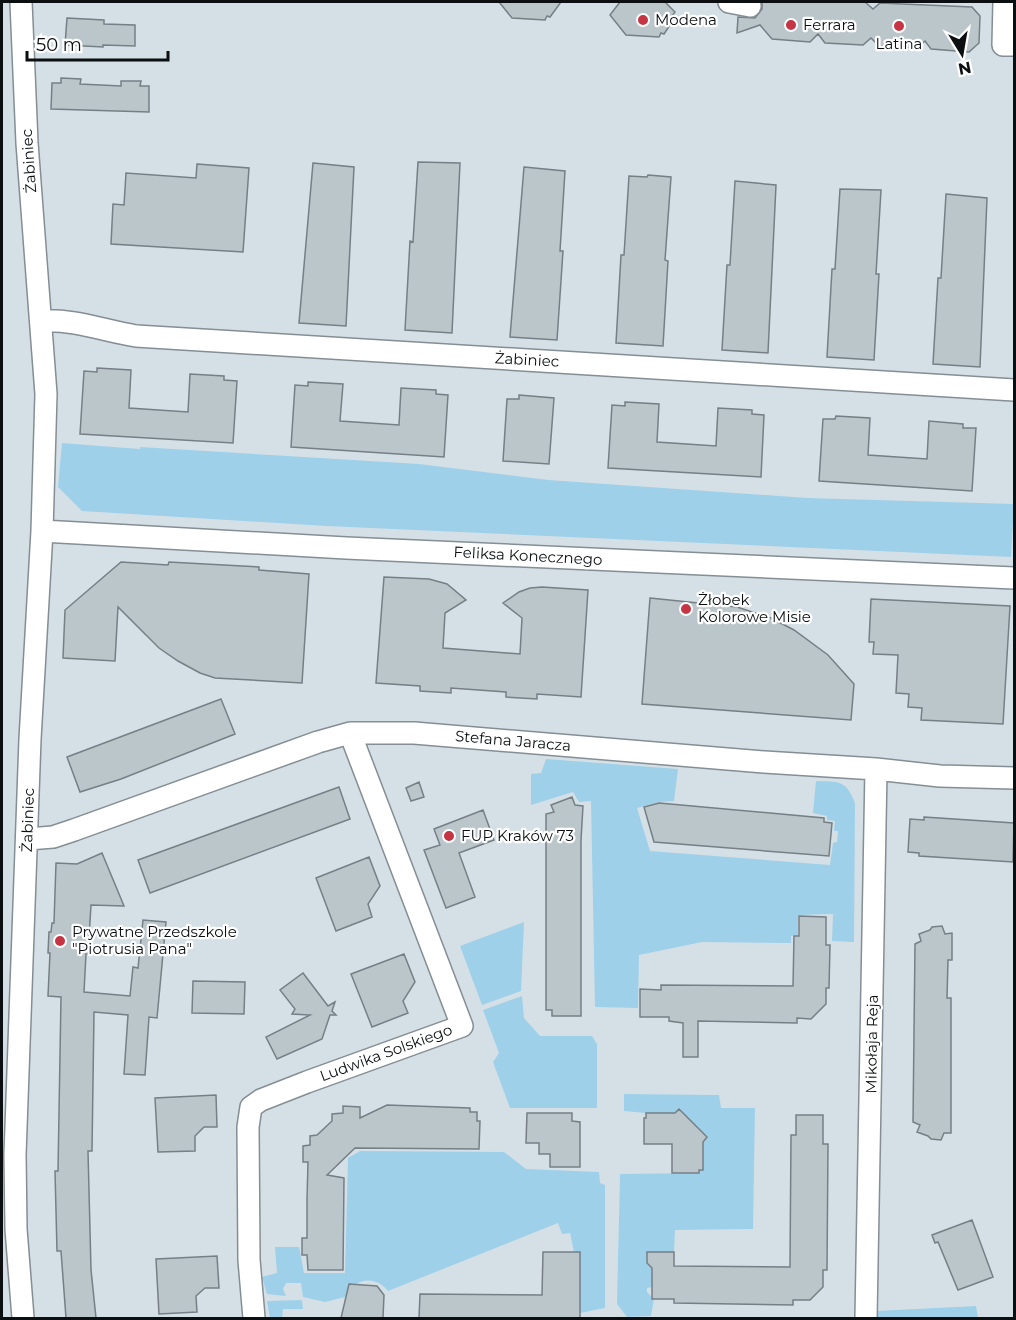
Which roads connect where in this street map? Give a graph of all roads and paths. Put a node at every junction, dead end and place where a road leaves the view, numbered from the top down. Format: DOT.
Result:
graph roads {
  1 [pos="21,2"];
  2 [pos="729,2"];
  3 [pos="1004,2"];
  4 [pos="750,6"];
  5 [pos="1014,45"];
  6 [pos="42,321"];
  7 [pos="1014,390"];
  8 [pos="42,531"];
  9 [pos="1014,578"];
  10 [pos="350,733"];
  11 [pos="876,769"];
  12 [pos="1014,778"];
  13 [pos="28,839"];
  14 [pos="23,1318"];
  15 [pos="254,1318"];
  16 [pos="866,1318"];
  1 -- 6 [label="street, Żabiniec"];
  2 -- 4 [label="street"];
  3 -- 5 [label="street"];
  6 -- 7 [label="street, Żabiniec"];
  6 -- 8 [label="street, Żabiniec"];
  8 -- 9 [label="street, Feliksa Konecznego"];
  8 -- 13 [label="street, Żabiniec"];
  10 -- 11 [label="street, Stefana Jaracza"];
  10 -- 13 [label="street, Stefana Jaracza"];
  10 -- 15 [label="street, Ludwika Solskiego"];
  11 -- 12 [label="street, Stefana Jaracza"];
  11 -- 16 [label="street, Mikołaja Reja"];
  13 -- 14 [label="street, Żabiniec"];
}
